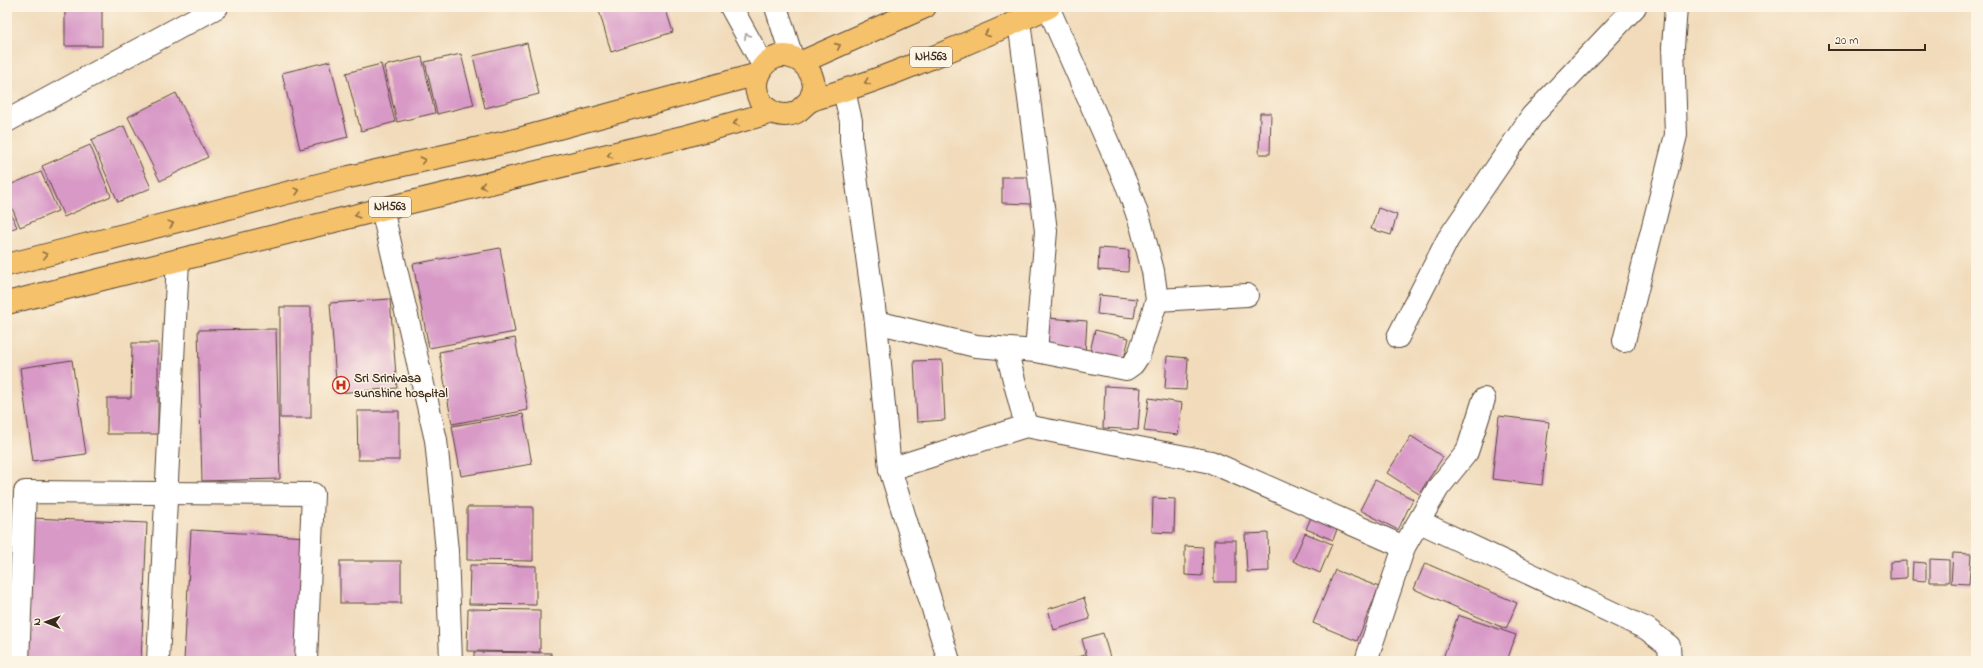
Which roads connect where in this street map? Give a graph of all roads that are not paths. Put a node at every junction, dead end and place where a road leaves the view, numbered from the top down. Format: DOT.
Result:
graph roads {
  1 [pos="731,7"];
  2 [pos="776,7"];
  3 [pos="925,7"];
  4 [pos="1048,7"];
  5 [pos="1635,7"];
  6 [pos="1676,7"];
  7 [pos="209,9"];
  8 [pos="1019,21"];
  9 [pos="797,59"];
  10 [pos="761,69"];
  11 [pos="844,91"];
  12 [pos="810,100"];
  13 [pos="773,112"];
  14 [pos="7,121"];
  15 [pos="382,209"];
  16 [pos="178,260"];
  17 [pos="7,265"];
  18 [pos="1247,295"];
  19 [pos="1157,300"];
  20 [pos="7,303"];
  21 [pos="876,322"];
  22 [pos="1398,337"];
  23 [pos="1624,341"];
  24 [pos="1006,349"];
  25 [pos="1036,351"];
  26 [pos="1484,399"];
  27 [pos="1026,426"];
  28 [pos="890,469"];
  29 [pos="166,493"];
  30 [pos="1420,522"];
  31 [pos="1404,546"];
  32 [pos="18,661"];
  33 [pos="158,661"];
  34 [pos="306,661"];
  35 [pos="451,661"];
  36 [pos="949,661"];
  37 [pos="1366,661"];
  38 [pos="1670,661"];
  10 -- 1 [label="street, one-way"];
  2 -- 9 [label="street"];
  9 -- 3 [label="highway, one-way"];
  4 -- 8 [label="highway, NH563"];
  4 -- 19 [label="street"];
  5 -- 22 [label="street"];
  6 -- 23 [label="street"];
  7 -- 14 [label="street"];
  8 -- 11 [label="highway, NH563, one-way"];
  8 -- 25 [label="street"];
  9 -- 10 [label="highway"];
  9 -- 12 [label="highway"];
  10 -- 13 [label="highway"];
  17 -- 10 [label="highway, one-way"];
  11 -- 12 [label="highway, NH563"];
  11 -- 21 [label="street"];
  12 -- 13 [label="highway, NH563"];
  13 -- 15 [label="highway, NH563, one-way"];
  15 -- 16 [label="highway, NH563, one-way"];
  15 -- 35 [label="street"];
  16 -- 20 [label="highway, NH563"];
  16 -- 29 [label="street"];
  18 -- 19 [label="street"];
  19 -- 25 [label="street"];
  21 -- 24 [label="street"];
  21 -- 28 [label="street"];
  24 -- 25 [label="street"];
  24 -- 27 [label="street"];
  26 -- 30 [label="street"];
  27 -- 28 [label="street"];
  27 -- 31 [label="street"];
  28 -- 36 [label="street"];
  29 -- 32 [label="street"];
  29 -- 33 [label="street"];
  29 -- 34 [label="street"];
  30 -- 31 [label="street"];
  30 -- 38 [label="street"];
  31 -- 37 [label="street"];
}
